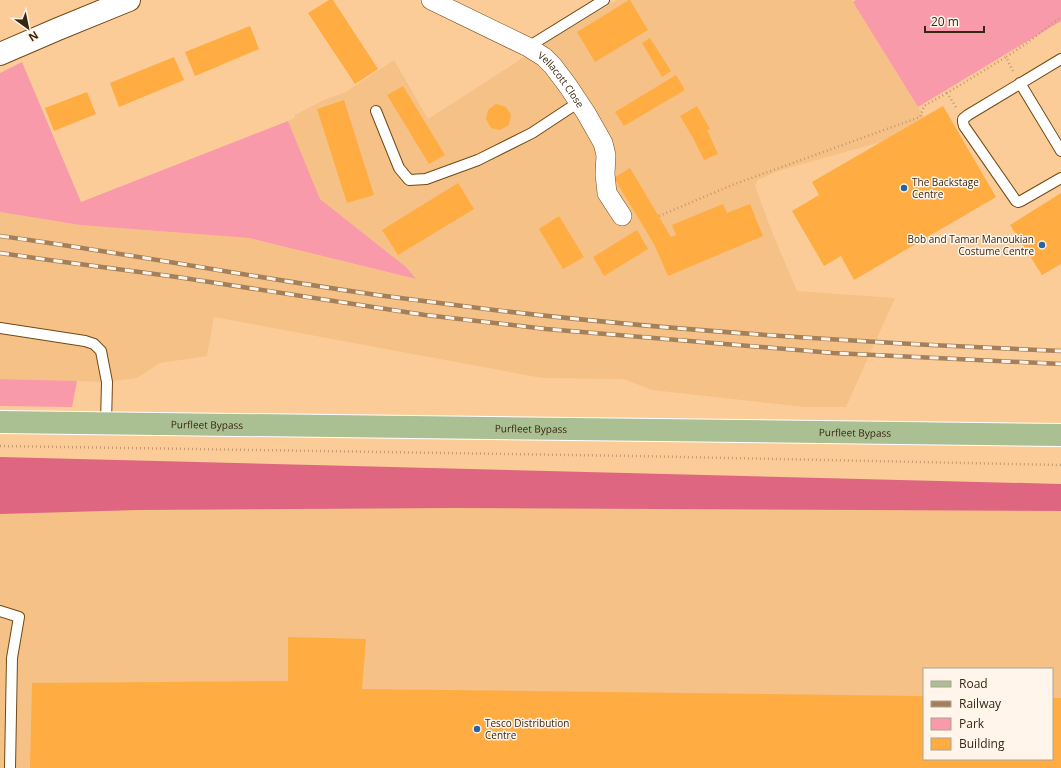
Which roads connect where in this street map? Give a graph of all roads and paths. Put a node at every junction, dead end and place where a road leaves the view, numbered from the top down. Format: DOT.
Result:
graph roads {
  1 [pos="430,0"];
  2 [pos="604,0"];
  3 [pos="123,1"];
  4 [pos="1061,17"];
  5 [pos="528,47"];
  6 [pos="0,54"];
  7 [pos="1006,57"];
  8 [pos="1061,59"];
  9 [pos="1020,83"];
  10 [pos="947,93"];
  11 [pos="579,102"];
  12 [pos="376,112"];
  13 [pos="963,119"];
  14 [pos="1061,151"];
  15 [pos="1061,178"];
  16 [pos="622,216"];
  17 [pos="659,216"];
  18 [pos="0,328"];
  19 [pos="0,422"];
  20 [pos="106,423"];
  21 [pos="1061,435"];
  22 [pos="0,446"];
  23 [pos="1061,465"];
  24 [pos="0,610"];
  25 [pos="10,768"];
  1 -- 5 [label="street, Vellacott Close"];
  2 -- 5 [label="lane"];
  3 -- 6 [label="street"];
  4 -- 7 [label="path"];
  5 -- 11 [label="street, Vellacott Close"];
  7 -- 9 [label="path"];
  7 -- 10 [label="path"];
  8 -- 9 [label="lane"];
  9 -- 13 [label="lane"];
  9 -- 14 [label="lane"];
  10 -- 13 [label="path"];
  10 -- 17 [label="path"];
  11 -- 12 [label="lane"];
  11 -- 16 [label="street, Vellacott Close"];
  13 -- 15 [label="lane"];
  18 -- 20 [label="lane"];
  19 -- 20 [label="main road, Purfleet Bypass"];
  20 -- 21 [label="main road, Purfleet Bypass"];
  22 -- 23 [label="path"];
  24 -- 25 [label="lane"];
}
